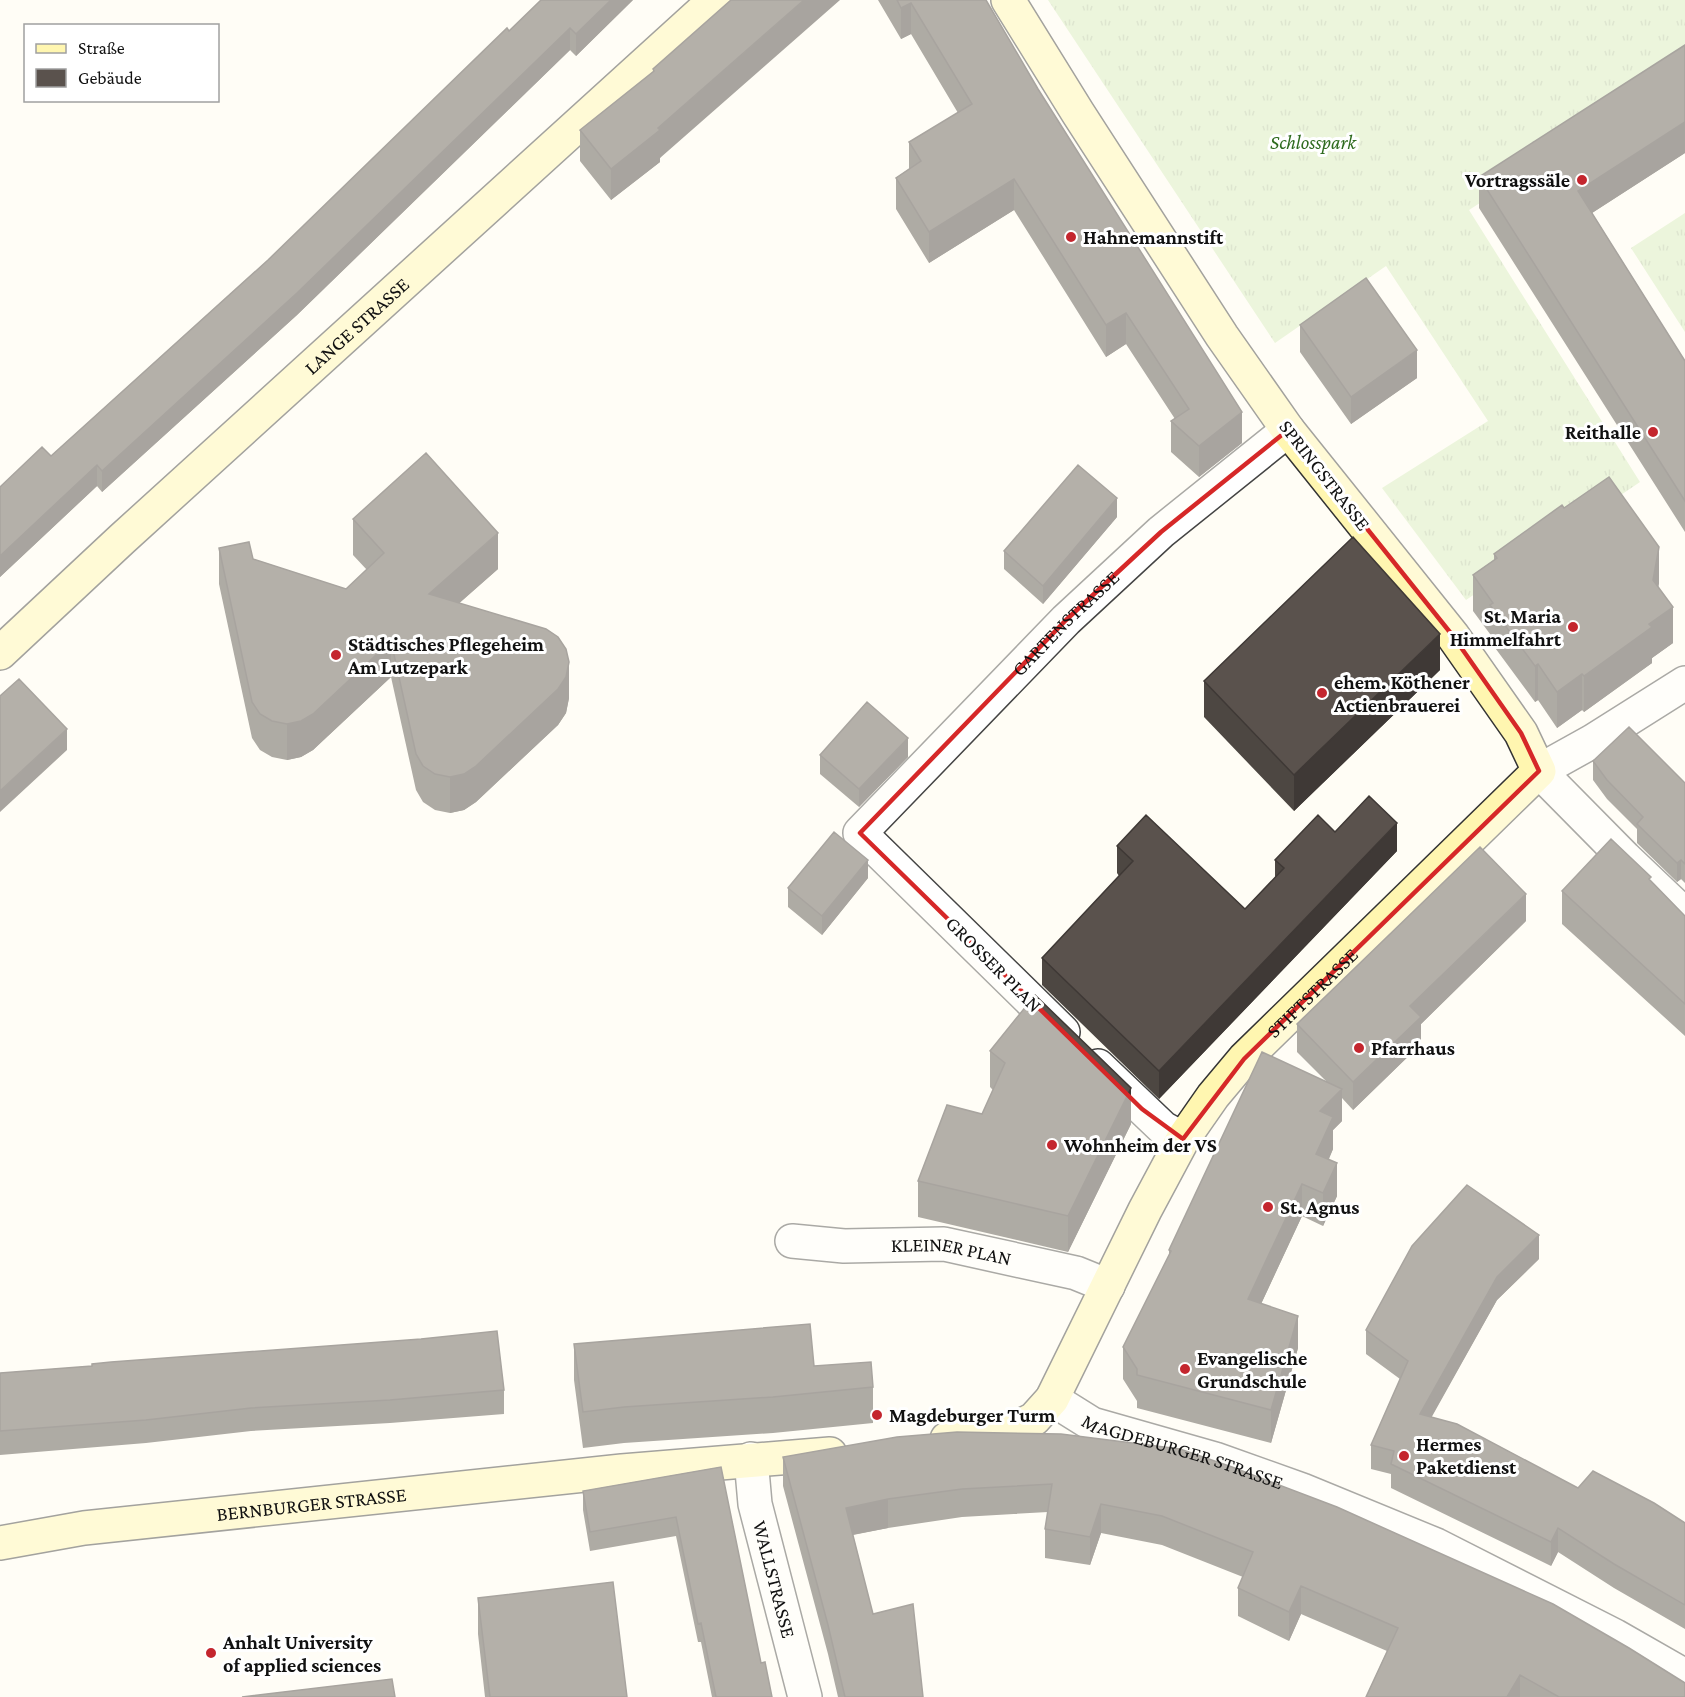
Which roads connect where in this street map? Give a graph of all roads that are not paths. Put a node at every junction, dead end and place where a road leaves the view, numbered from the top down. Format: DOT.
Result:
graph roads {
  1 [pos="715,0"];
  2 [pos="1008,0"];
  3 [pos="1288,430"];
  4 [pos="0,653"];
  5 [pos="1685,683"];
  6 [pos="1539,771"];
  7 [pos="860,833"];
  8 [pos="1685,915"];
  9 [pos="1183,1139"];
  10 [pos="792,1241"];
  11 [pos="1108,1286"];
  12 [pos="1052,1399"];
  13 [pos="916,1444"];
  14 [pos="856,1452"];
  15 [pos="751,1459"];
  16 [pos="0,1544"];
  17 [pos="1685,1676"];
  18 [pos="805,1697"];
  1 -- 4 [label="main road, LANGE STRASSE"];
  2 -- 3 [label="main road, SPRINGSTRASSE"];
  3 -- 6 [label="main road, SPRINGSTRASSE"];
  3 -- 7 [label="street, GARTENSTRASSE"];
  5 -- 6 [label="street, STIFTSTRASSE"];
  6 -- 8 [label="street, SPRINGSTRASSE"];
  6 -- 9 [label="main road, STIFTSTRASSE"];
  7 -- 9 [label="street, GROSSER PLAN"];
  9 -- 11 [label="main road, STIFTSTRASSE"];
  10 -- 11 [label="street, KLEINER PLAN"];
  11 -- 12 [label="main road, STIFTSTRASSE"];
  12 -- 13 [label="main road"];
  12 -- 17 [label="street, MAGDEBURGER STRASSE"];
  14 -- 15 [label="main road"];
  15 -- 16 [label="main road, BERNBURGER STRASSE"];
  15 -- 18 [label="street, WALLSTRASSE"];
}
